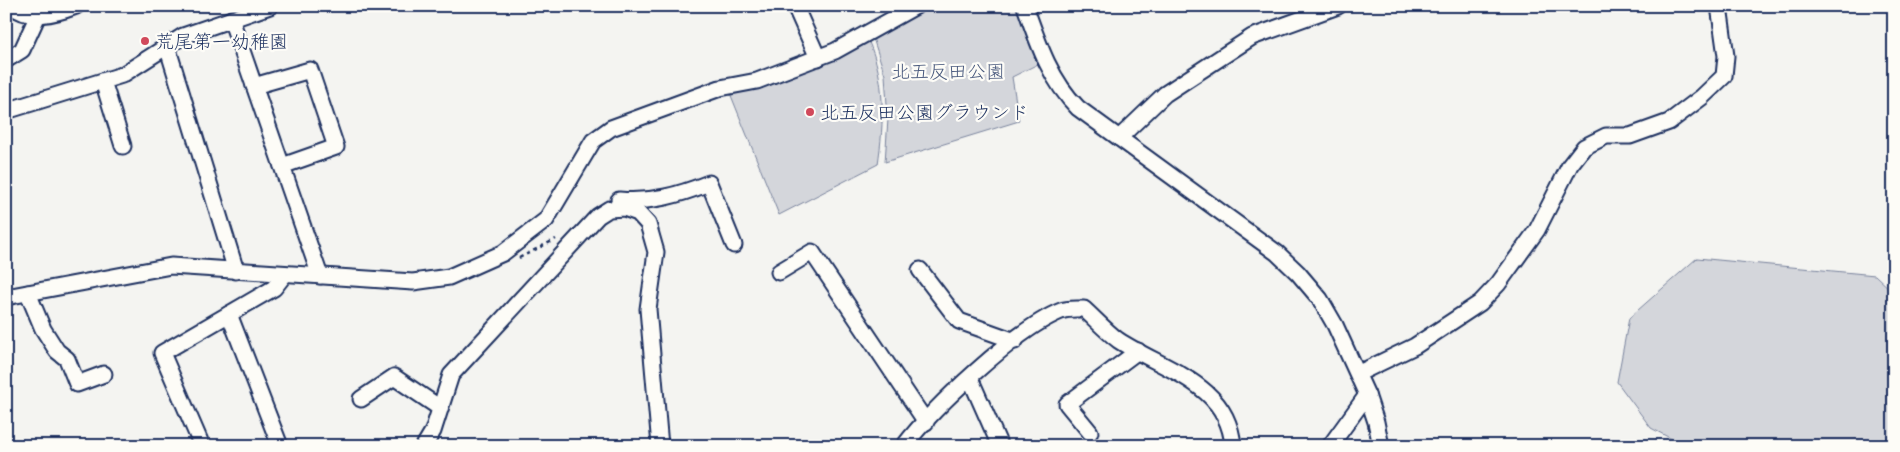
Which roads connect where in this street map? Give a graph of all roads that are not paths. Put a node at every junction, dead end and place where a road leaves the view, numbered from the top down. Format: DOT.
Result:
graph roads {
  1 [pos="12,6"];
  2 [pos="76,6"];
  3 [pos="270,6"];
  4 [pos="795,6"];
  5 [pos="916,6"];
  6 [pos="1025,6"];
  7 [pos="1338,6"];
  8 [pos="1719,6"];
  9 [pos="38,15"];
  10 [pos="231,20"];
  11 [pos="167,46"];
  12 [pos="818,58"];
  13 [pos="6,60"];
  14 [pos="103,80"];
  15 [pos="254,86"];
  16 [pos="6,111"];
  17 [pos="1119,138"];
  18 [pos="123,146"];
  19 [pos="282,166"];
  20 [pos="602,213"];
  21 [pos="734,245"];
  22 [pos="236,270"];
  23 [pos="920,270"];
  24 [pos="779,272"];
  25 [pos="285,274"];
  26 [pos="320,276"];
  27 [pos="28,293"];
  28 [pos="6,297"];
  29 [pos="229,314"];
  30 [pos="1015,341"];
  31 [pos="1138,351"];
  32 [pos="1359,373"];
  33 [pos="104,374"];
  34 [pos="970,378"];
  35 [pos="1367,395"];
  36 [pos="361,399"];
  37 [pos="440,408"];
  38 [pos="926,422"];
  39 [pos="1090,432"];
  40 [pos="202,446"];
  41 [pos="280,446"];
  42 [pos="424,446"];
  43 [pos="659,446"];
  44 [pos="904,446"];
  45 [pos="1000,446"];
  46 [pos="1233,446"];
  47 [pos="1330,446"];
  48 [pos="1381,446"];
  1 -- 9 [label="street"];
  2 -- 9 [label="street"];
  3 -- 10 [label="street"];
  4 -- 12 [label="street"];
  5 -- 12 [label="street"];
  6 -- 17 [label="street"];
  7 -- 17 [label="street"];
  8 -- 32 [label="street"];
  9 -- 13 [label="street"];
  10 -- 11 [label="street"];
  10 -- 15 [label="street"];
  11 -- 14 [label="street"];
  11 -- 22 [label="street"];
  12 -- 26 [label="street"];
  14 -- 16 [label="street"];
  14 -- 18 [label="street"];
  15 -- 19 [label="street"];
  15 -- 19 [label="street"];
  17 -- 32 [label="street"];
  19 -- 26 [label="street"];
  20 -- 21 [label="street"];
  20 -- 37 [label="street"];
  20 -- 43 [label="street"];
  22 -- 25 [label="street"];
  22 -- 27 [label="street"];
  23 -- 30 [label="street"];
  24 -- 38 [label="street"];
  25 -- 26 [label="street"];
  25 -- 29 [label="street"];
  27 -- 28 [label="street"];
  27 -- 33 [label="street"];
  29 -- 40 [label="street"];
  29 -- 41 [label="street"];
  30 -- 31 [label="street"];
  30 -- 34 [label="street"];
  31 -- 39 [label="street"];
  31 -- 46 [label="street"];
  32 -- 35 [label="street"];
  34 -- 38 [label="street"];
  34 -- 45 [label="street"];
  35 -- 47 [label="street"];
  35 -- 48 [label="street"];
  36 -- 37 [label="street"];
  37 -- 42 [label="street"];
  38 -- 44 [label="street"];
}
